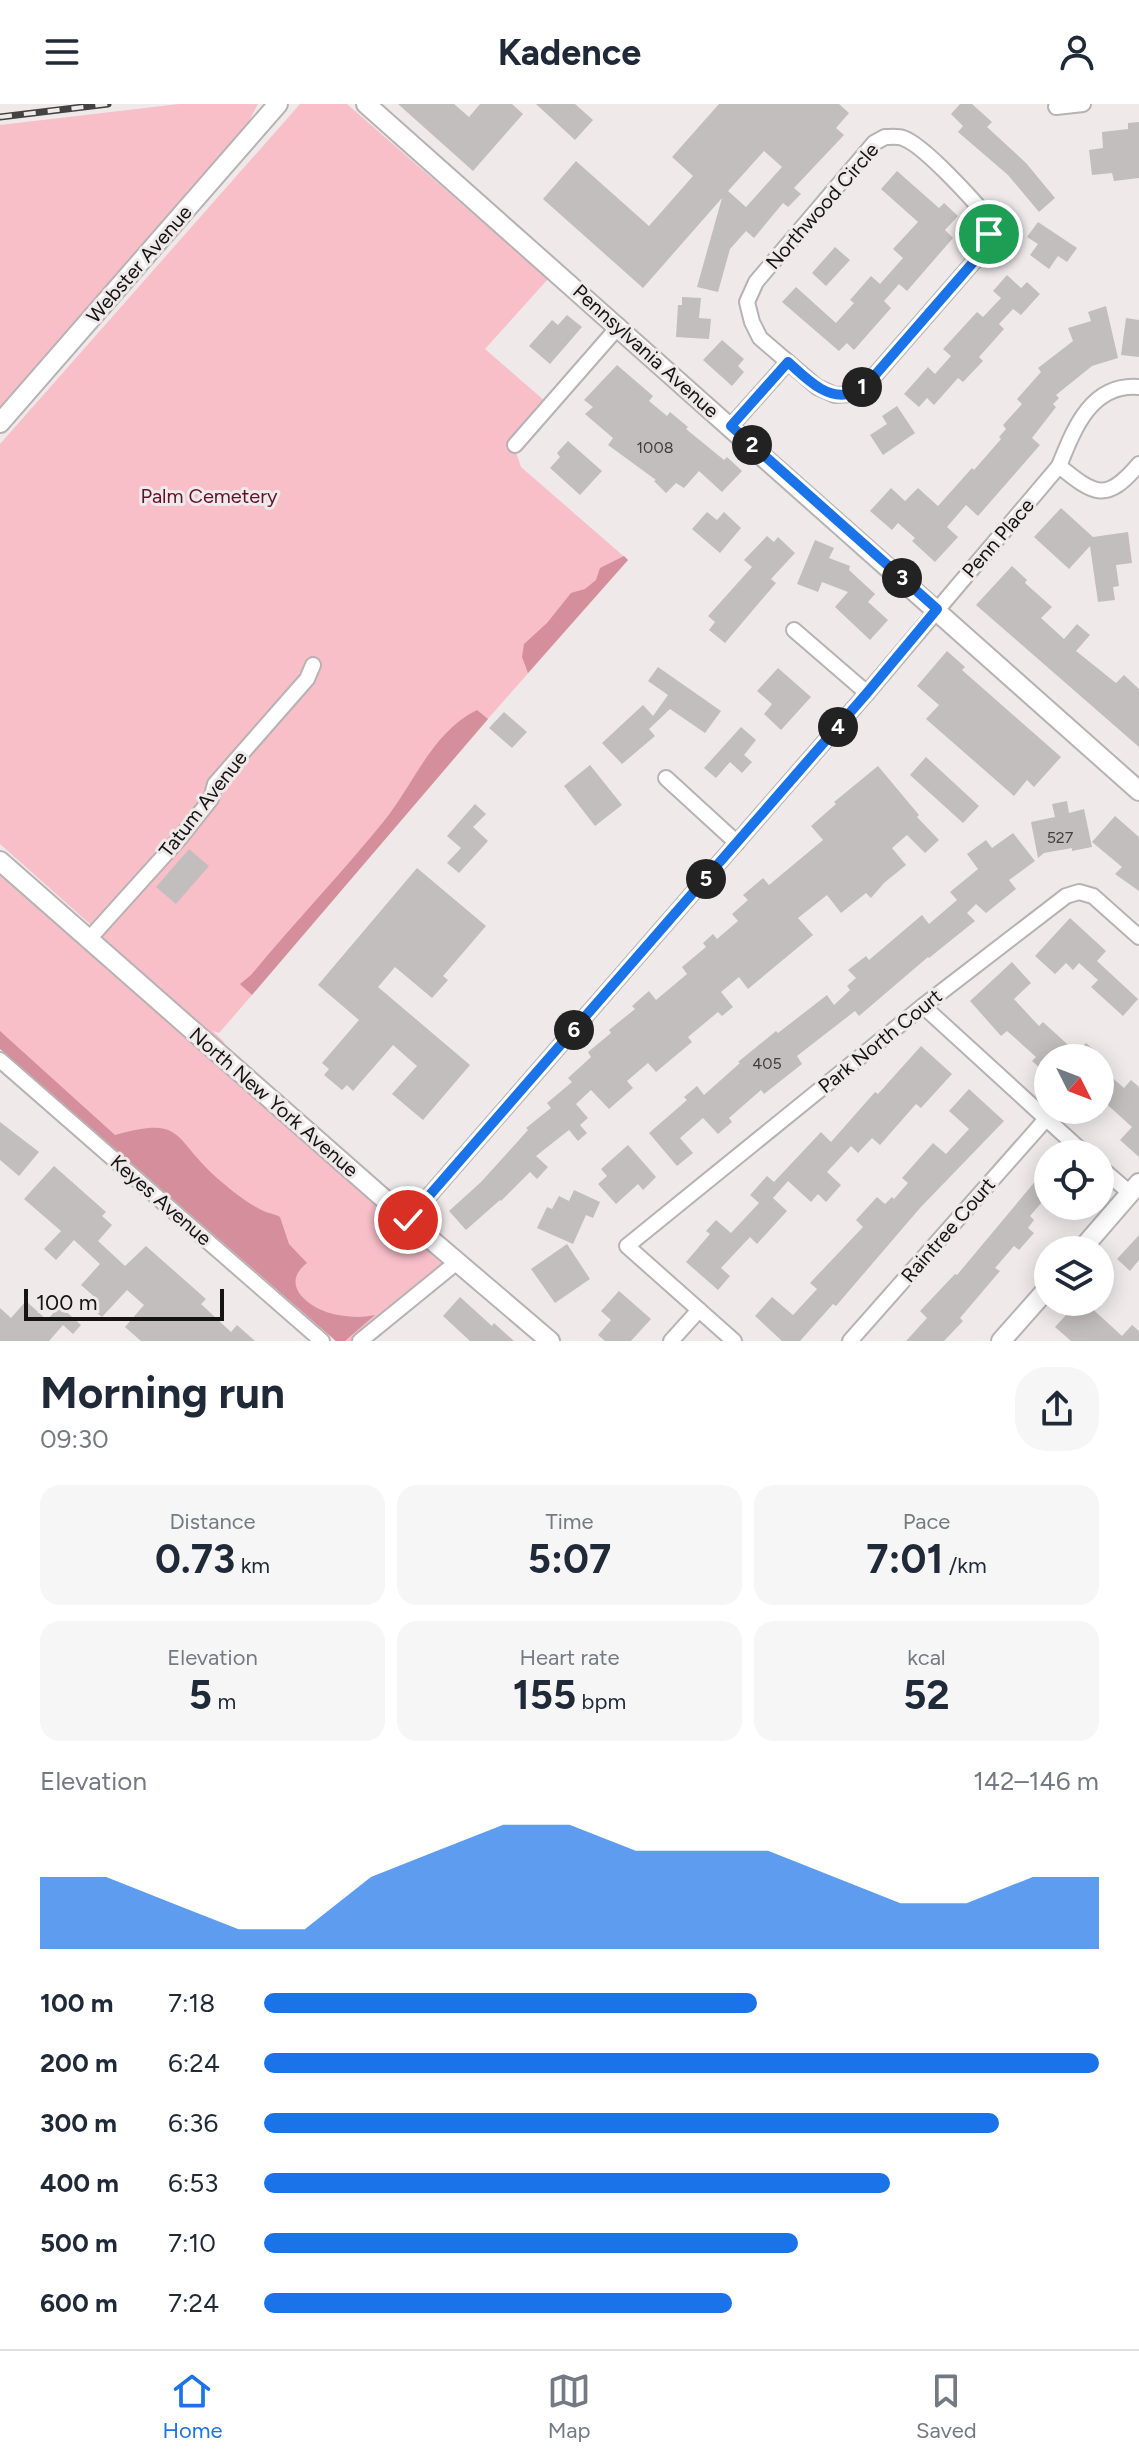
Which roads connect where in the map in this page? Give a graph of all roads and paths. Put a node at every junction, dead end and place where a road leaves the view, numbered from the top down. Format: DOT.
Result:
graph roads {
  1 [pos="278,104"];
  2 [pos="366,104"];
  3 [pos="1083,104"];
  4 [pos="1056,107"];
  5 [pos="619,326"];
  6 [pos="788,362"];
  7 [pos="1139,387"];
  8 [pos="0,423"];
  9 [pos="731,426"];
  10 [pos="515,445"];
  11 [pos="1139,464"];
  12 [pos="1059,466"];
  13 [pos="937,609"];
  14 [pos="794,630"];
  15 [pos="313,665"];
  16 [pos="867,693"];
  17 [pos="666,778"];
  18 [pos="1139,791"];
  19 [pos="737,843"];
  20 [pos="0,861"];
  21 [pos="1139,937"];
  22 [pos="89,939"];
  23 [pos="923,1006"];
  24 [pos="0,1060"];
  25 [pos="1034,1108"];
  26 [pos="1042,1124"];
  27 [pos="1052,1124"];
  28 [pos="1069,1140"];
  29 [pos="1114,1175"];
  30 [pos="1135,1188"];
  31 [pos="408,1220"];
  32 [pos="1093,1236"];
  33 [pos="457,1262"];
  34 [pos="1034,1305"];
  35 [pos="699,1310"];
  36 [pos="1005,1340"];
  37 [pos="322,1341"];
  38 [pos="360,1341"];
  39 [pos="550,1341"];
  40 [pos="671,1341"];
  41 [pos="734,1341"];
  42 [pos="850,1341"];
  1 -- 8 [label="street, Webster Avenue"];
  2 -- 5 [label="street, Pennsylvania Avenue"];
  3 -- 4 [label="street"];
  5 -- 9 [label="street, Pennsylvania Avenue"];
  5 -- 10 [label="street"];
  6 -- 6 [label="street, Northwood Circle"];
  6 -- 9 [label="street"];
  7 -- 12 [label="street, Penn Place"];
  9 -- 13 [label="street, Pennsylvania Avenue"];
  11 -- 12 [label="street"];
  12 -- 13 [label="street, Penn Place"];
  13 -- 16 [label="street, Penn Place"];
  13 -- 18 [label="street, Pennsylvania Avenue"];
  14 -- 16 [label="street"];
  15 -- 22 [label="street, Tatum Avenue"];
  16 -- 19 [label="street, Penn Place"];
  17 -- 19 [label="street"];
  19 -- 31 [label="street, Penn Place"];
  20 -- 22 [label="street, North New York Avenue"];
  21 -- 23 [label="street, Park North Court"];
  22 -- 31 [label="street, North New York Avenue"];
  23 -- 25 [label="street"];
  23 -- 35 [label="street, Park North Court"];
  24 -- 37 [label="street, Keyes Avenue"];
  26 -- 42 [label="street, Raintree Court"];
  27 -- 28 [label="street"];
  29 -- 30 [label="street"];
  30 -- 32 [label="street"];
  31 -- 33 [label="street, North New York Avenue"];
  33 -- 38 [label="street"];
  33 -- 39 [label="street, North New York Avenue"];
  34 -- 36 [label="street"];
  35 -- 40 [label="street"];
  35 -- 41 [label="street"];
}
